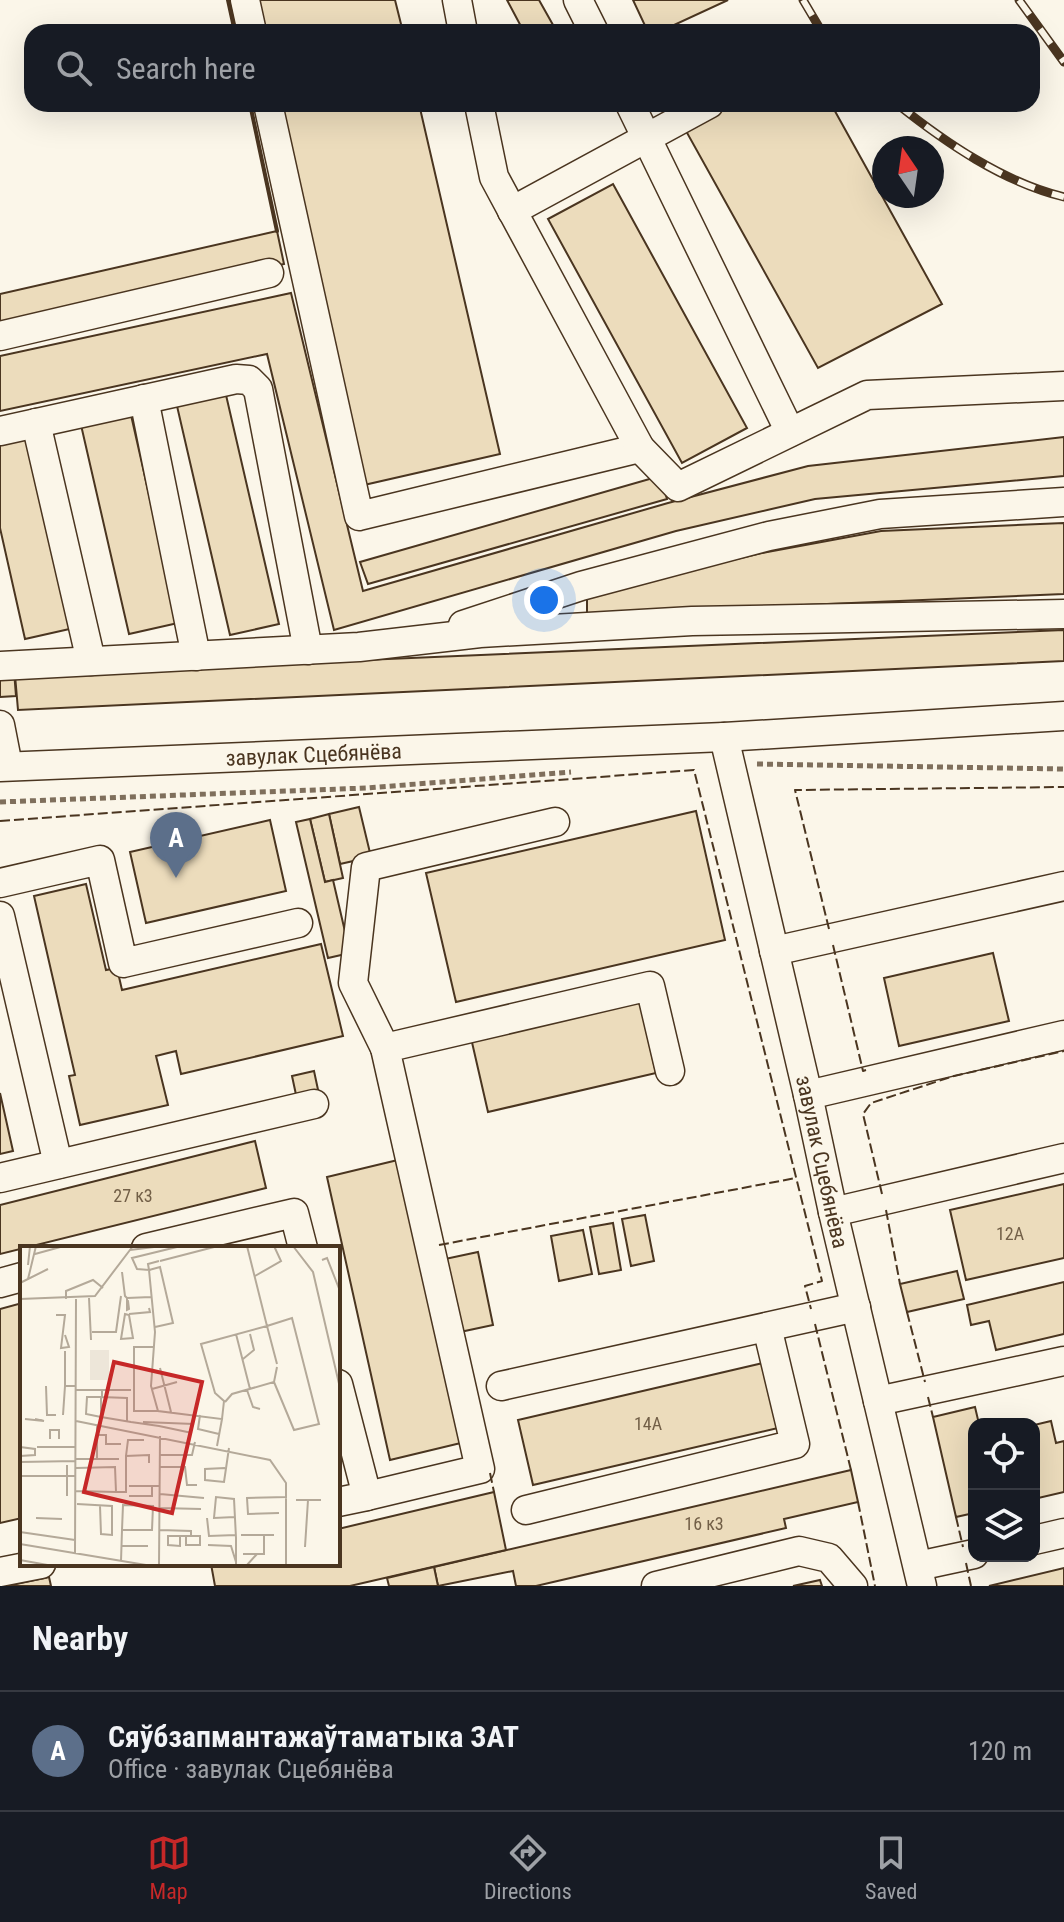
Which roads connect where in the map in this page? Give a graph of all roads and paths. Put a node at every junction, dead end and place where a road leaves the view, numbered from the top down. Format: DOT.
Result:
graph roads {
  1 [pos="245,0"];
  2 [pos="457,0"];
  3 [pos="578,0"];
  4 [pos="250,24"];
  5 [pos="462,24"];
  6 [pos="590,24"];
  7 [pos="270,112"];
  8 [pos="481,112"];
  9 [pos="634,112"];
  10 [pos="694,112"];
  11 [pos="647,137"];
  12 [pos="512,211"];
  13 [pos="269,273"];
  14 [pos="0,336"];
  15 [pos="1064,386"];
  16 [pos="144,399"];
  17 [pos="36,423"];
  18 [pos="0,431"];
  19 [pos="790,432"];
  20 [pos="640,448"];
  21 [pos="1064,502"];
  22 [pos="1064,614"];
  23 [pos="421,639"];
  24 [pos="308,650"];
  25 [pos="196,656"];
  26 [pos="91,661"];
  27 [pos="0,666"];
  28 [pos="1064,716"];
  29 [pos="0,725"];
  30 [pos="726,750"];
  31 [pos="4,766"];
  32 [pos="1064,769"];
  33 [pos="580,772"];
  34 [pos="0,802"];
  35 [pos="555,822"];
  36 [pos="0,883"];
  37 [pos="1064,886"];
  38 [pos="0,916"];
  39 [pos="298,923"];
  40 [pos="774,951"];
  41 [pos="1064,1035"];
  42 [pos="385,1048"];
  43 [pos="670,1071"];
  44 [pos="808,1095"];
  45 [pos="314,1104"];
  46 [pos="1064,1158"];
  47 [pos="58,1164"];
  48 [pos="0,1178"];
  49 [pos="833,1212"];
  50 [pos="154,1246"];
  51 [pos="302,1246"];
  52 [pos="20,1278"];
  53 [pos="0,1283"];
  54 [pos="856,1307"];
  55 [pos="767,1327"];
  56 [pos="1064,1361"];
  57 [pos="501,1386"];
  58 [pos="340,1392"];
  59 [pos="878,1401"];
  60 [pos="367,1496"];
  61 [pos="340,1502"];
  62 [pos="526,1510"];
  63 [pos="1064,1533"];
  64 [pos="1040,1539"];
  65 [pos="968,1556"];
  66 [pos="31,1566"];
  67 [pos="0,1572"];
  68 [pos="920,1576"];
  69 [pos="656,1586"];
  70 [pos="853,1586"];
  1 -- 4 [label="street"];
  2 -- 5 [label="street"];
  3 -- 6 [label="street"];
  7 -- 20 [label="street"];
  8 -- 12 [label="street"];
  9 -- 11 [label="street"];
  10 -- 11 [label="street"];
  11 -- 12 [label="street"];
  11 -- 19 [label="street"];
  12 -- 20 [label="street"];
  13 -- 14 [label="street"];
  15 -- 19 [label="street"];
  16 -- 17 [label="street"];
  16 -- 24 [label="street"];
  16 -- 25 [label="street"];
  17 -- 18 [label="street"];
  17 -- 26 [label="street"];
  19 -- 20 [label="street"];
  21 -- 23 [label="street"];
  22 -- 23 [label="street"];
  23 -- 24 [label="street"];
  24 -- 25 [label="street"];
  25 -- 26 [label="street"];
  26 -- 27 [label="street"];
  28 -- 30 [label="street, завулак Сцебянёва"];
  29 -- 31 [label="street"];
  30 -- 31 [label="street, завулак Сцебянёва"];
  30 -- 32 [label="path"];
  30 -- 40 [label="street, завулак Сцебянёва"];
  33 -- 34 [label="path"];
  35 -- 42 [label="street"];
  36 -- 39 [label="street"];
  37 -- 40 [label="street"];
  38 -- 47 [label="street"];
  40 -- 44 [label="street, завулак Сцебянёва"];
  41 -- 44 [label="street"];
  42 -- 43 [label="street"];
  42 -- 60 [label="street"];
  44 -- 49 [label="street, завулак Сцебянёва"];
  45 -- 47 [label="street"];
  46 -- 49 [label="street"];
  47 -- 48 [label="street"];
  49 -- 54 [label="street, завулак Сцебянёва"];
  50 -- 51 [label="street"];
  52 -- 53 [label="street"];
  54 -- 55 [label="street"];
  54 -- 59 [label="street, завулак Сцебянёва"];
  55 -- 57 [label="street"];
  55 -- 62 [label="street"];
  56 -- 59 [label="street"];
  58 -- 60 [label="street"];
  59 -- 68 [label="street, завулак Сцебянёва"];
  60 -- 61 [label="street"];
  63 -- 64 [label="street"];
  65 -- 68 [label="street"];
  66 -- 67 [label="street"];
  69 -- 70 [label="street"];
}
